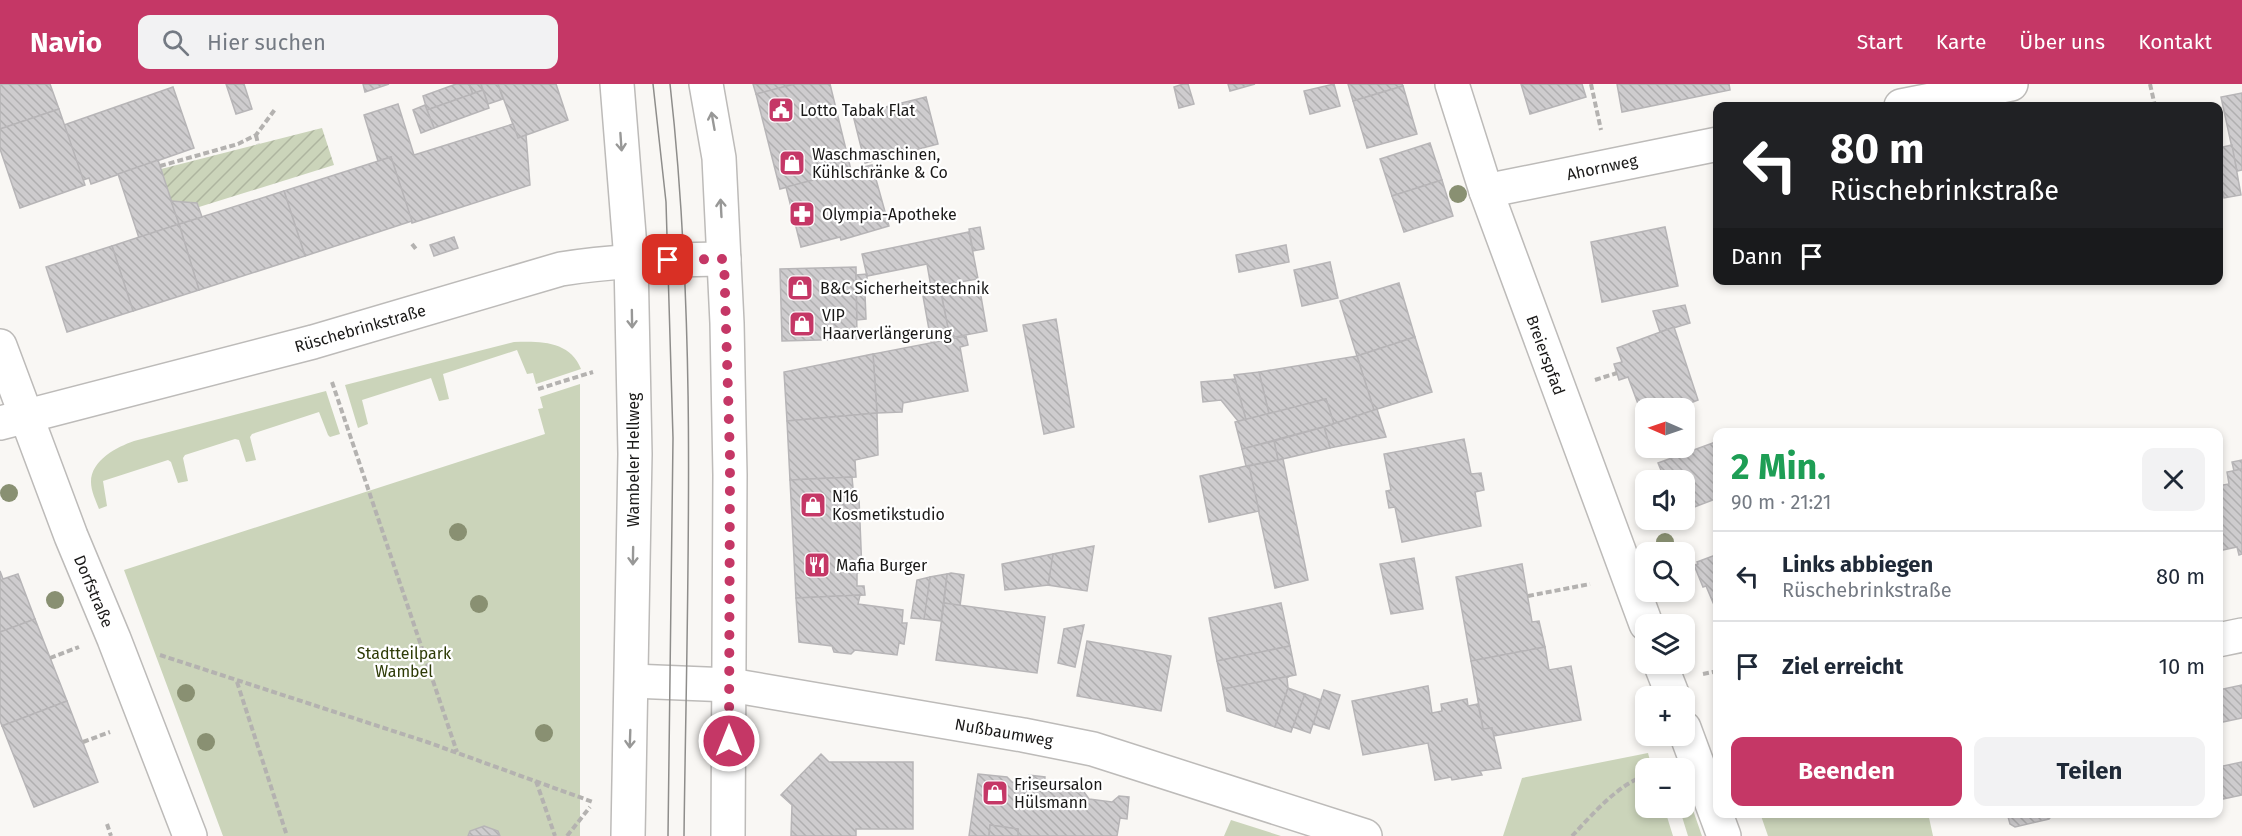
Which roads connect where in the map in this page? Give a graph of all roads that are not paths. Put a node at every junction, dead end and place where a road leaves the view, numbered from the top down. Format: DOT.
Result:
graph roads {
  1 [pos="617,84"];
  2 [pos="706,84"];
  3 [pos="1452,84"];
  4 [pos="2012,84"];
  5 [pos="1920,102"];
  6 [pos="1713,145"];
  7 [pos="1486,191"];
  8 [pos="724,259"];
  9 [pos="631,260"];
  10 [pos="0,346"];
  11 [pos="12,419"];
  12 [pos="1642,614"];
  13 [pos="2242,635"];
  14 [pos="2223,639"];
  15 [pos="632,681"];
  16 [pos="729,685"];
  17 [pos="1698,743"];
  18 [pos="1713,797"];
  19 [pos="1719,818"];
  20 [pos="190,836"];
  21 [pos="628,836"];
  22 [pos="728,836"];
  23 [pos="1365,836"];
  24 [pos="1724,836"];
  1 -- 9 [label="street, Wambeler Hellweg, one-way"];
  8 -- 2 [label="street, one-way"];
  3 -- 7 [label="street, Breierspfad"];
  4 -- 5 [label="street"];
  6 -- 7 [label="street, Ahornweg"];
  7 -- 12 [label="street, Breierspfad"];
  8 -- 9 [label="street, Rüschebrinkstraße"];
  8 -- 16 [label="street"];
  9 -- 11 [label="street, Rüschebrinkstraße"];
  9 -- 15 [label="street, Wambeler Hellweg, one-way"];
  10 -- 11 [label="street, Dorfstraße"];
  11 -- 20 [label="street, Dorfstraße"];
  13 -- 14 [label="street"];
  15 -- 16 [label="street, Nußbaumweg"];
  15 -- 21 [label="street, Wambeler Hellweg, one-way"];
  16 -- 22 [label="street"];
  16 -- 23 [label="street, Nußbaumweg"];
  17 -- 18 [label="street"];
  19 -- 24 [label="street"];
}
